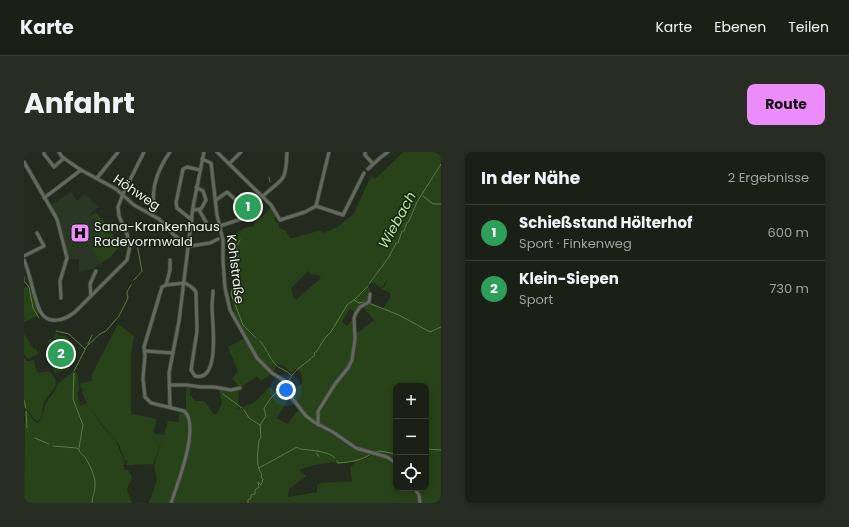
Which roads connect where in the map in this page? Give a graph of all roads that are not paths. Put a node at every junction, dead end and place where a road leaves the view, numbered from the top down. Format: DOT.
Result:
graph roads {
  1 [pos="44,152"];
  2 [pos="58,152"];
  3 [pos="118,152"];
  4 [pos="144,152"];
  5 [pos="170,152"];
  6 [pos="204,152"];
  7 [pos="217,152"];
  8 [pos="241,152"];
  9 [pos="287,152"];
  10 [pos="329,152"];
  11 [pos="365,152"];
  12 [pos="382,152"];
  13 [pos="388,152"];
  14 [pos="380,157"];
  15 [pos="64,158"];
  16 [pos="202,159"];
  17 [pos="24,162"];
  18 [pos="229,164"];
  19 [pos="373,164"];
  20 [pos="368,169"];
  21 [pos="81,170"];
  22 [pos="200,170"];
  23 [pos="364,173"];
  24 [pos="97,178"];
  25 [pos="196,187"];
  26 [pos="123,194"];
  27 [pos="262,197"];
  28 [pos="44,198"];
  29 [pos="216,200"];
  30 [pos="236,200"];
  31 [pos="316,206"];
  32 [pos="193,210"];
  33 [pos="199,210"];
  34 [pos="155,211"];
  35 [pos="250,216"];
  36 [pos="192,220"];
  37 [pos="204,226"];
  38 [pos="220,226"];
  39 [pos="37,233"];
  40 [pos="218,239"];
  41 [pos="190,246"];
  42 [pos="24,256"];
  43 [pos="24,260"];
  44 [pos="170,260"];
  45 [pos="96,271"];
  46 [pos="185,283"];
  47 [pos="166,285"];
  48 [pos="213,291"];
  49 [pos="370,294"];
  50 [pos="91,296"];
  51 [pos="61,298"];
  52 [pos="145,352"];
  53 [pos="173,353"];
  54 [pos="170,385"];
  55 [pos="240,388"];
  56 [pos="170,407"];
  57 [pos="318,425"];
  58 [pos="393,460"];
  59 [pos="416,491"];
  60 [pos="172,503"];
  61 [pos="420,503"];
  1 -- 15 [label="street"];
  2 -- 15 [label="street, Höhweg"];
  3 -- 24 [label="street"];
  4 -- 26 [label="street"];
  5 -- 34 [label="street"];
  6 -- 16 [label="street"];
  7 -- 18 [label="street"];
  8 -- 18 [label="street"];
  9 -- 27 [label="street"];
  10 -- 31 [label="street"];
  11 -- 19 [label="street"];
  12 -- 14 [label="street"];
  13 -- 14 [label="street"];
  14 -- 19 [label="street"];
  15 -- 21 [label="street, Höhweg"];
  16 -- 22 [label="street"];
  16 -- 29 [label="street, Kohlstraße"];
  17 -- 28 [label="street"];
  18 -- 27 [label="street"];
  19 -- 20 [label="street"];
  21 -- 24 [label="street, Höhweg"];
  21 -- 28 [label="street"];
  22 -- 25 [label="street"];
  22 -- 36 [label="street"];
  23 -- 31 [label="street"];
  24 -- 26 [label="street, Höhweg"];
  25 -- 32 [label="street"];
  25 -- 33 [label="street"];
  26 -- 41 [label="street, Höhweg"];
  26 -- 50 [label="street"];
  27 -- 31 [label="street"];
  28 -- 51 [label="street"];
  29 -- 30 [label="street"];
  29 -- 38 [label="street, Kohlstraße"];
  32 -- 33 [label="street"];
  32 -- 36 [label="street"];
  33 -- 37 [label="street"];
  35 -- 38 [label="street"];
  36 -- 41 [label="street"];
  38 -- 57 [label="street, Kohlstraße"];
  39 -- 42 [label="street"];
  40 -- 41 [label="street"];
  41 -- 46 [label="street"];
  43 -- 50 [label="street"];
  44 -- 47 [label="street"];
  45 -- 50 [label="street"];
  46 -- 47 [label="street"];
  46 -- 48 [label="street"];
  46 -- 53 [label="street"];
  47 -- 52 [label="street"];
  49 -- 57 [label="street"];
  52 -- 53 [label="street"];
  52 -- 56 [label="street"];
  53 -- 54 [label="street"];
  54 -- 55 [label="street"];
  54 -- 56 [label="street"];
  56 -- 60 [label="street"];
  57 -- 58 [label="street"];
  59 -- 61 [label="street"];
}
